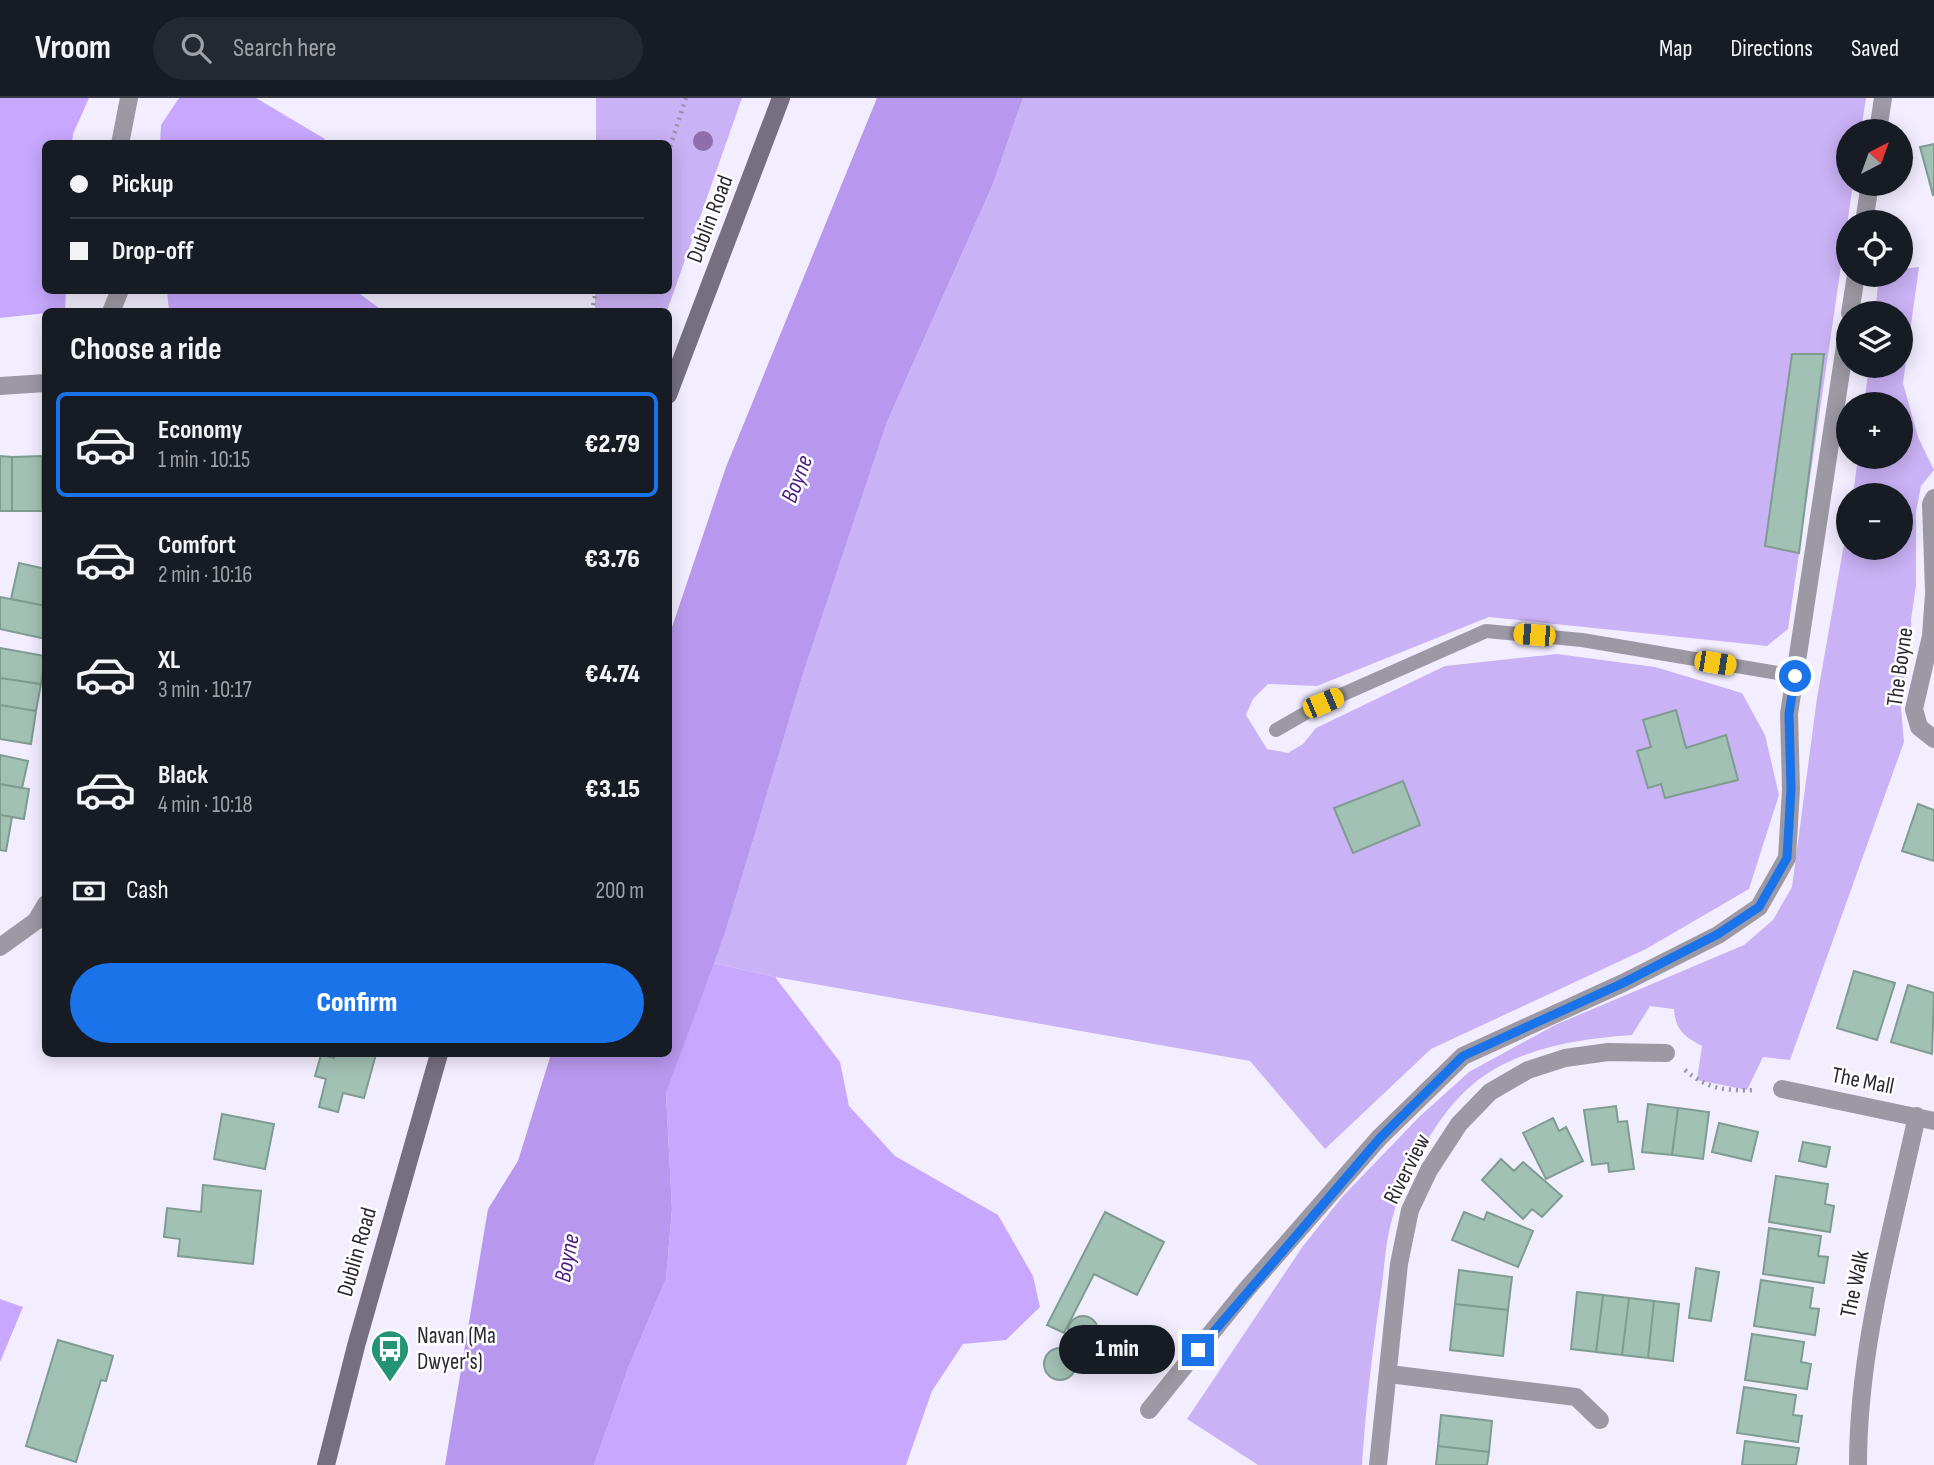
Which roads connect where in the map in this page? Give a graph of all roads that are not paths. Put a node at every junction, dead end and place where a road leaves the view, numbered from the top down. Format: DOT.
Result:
graph roads {
  1 [pos="129,98"];
  2 [pos="781,98"];
  3 [pos="1883,98"];
  4 [pos="1880,119"];
  5 [pos="121,140"];
  6 [pos="1840,378"];
  7 [pos="42,383"];
  8 [pos="672,385"];
  9 [pos="0,387"];
  10 [pos="1934,498"];
  11 [pos="1934,592"];
  12 [pos="1795,676"];
  13 [pos="1276,730"];
  14 [pos="1934,739"];
  15 [pos="42,911"];
  16 [pos="0,947"];
  17 [pos="1666,1053"];
  18 [pos="438,1057"];
  19 [pos="1782,1089"];
  20 [pos="1925,1119"];
  21 [pos="1389,1374"];
  22 [pos="1149,1409"];
  23 [pos="1600,1420"];
  24 [pos="326,1465"];
  25 [pos="1378,1465"];
  26 [pos="1858,1465"];
  1 -- 5 [label="street"];
  2 -- 8 [label="main road, Dublin Road"];
  3 -- 4 [label="street"];
  6 -- 12 [label="street"];
  7 -- 9 [label="street"];
  10 -- 11 [label="street, The Boyne"];
  11 -- 14 [label="street, The Boyne"];
  12 -- 13 [label="lane"];
  12 -- 22 [label="street"];
  15 -- 16 [label="street"];
  17 -- 21 [label="street, Riverview"];
  18 -- 24 [label="main road, Dublin Road"];
  19 -- 20 [label="street, The Mall"];
  20 -- 26 [label="street, The Walk"];
  21 -- 23 [label="street"];
  21 -- 25 [label="street, Riverview"];
}
